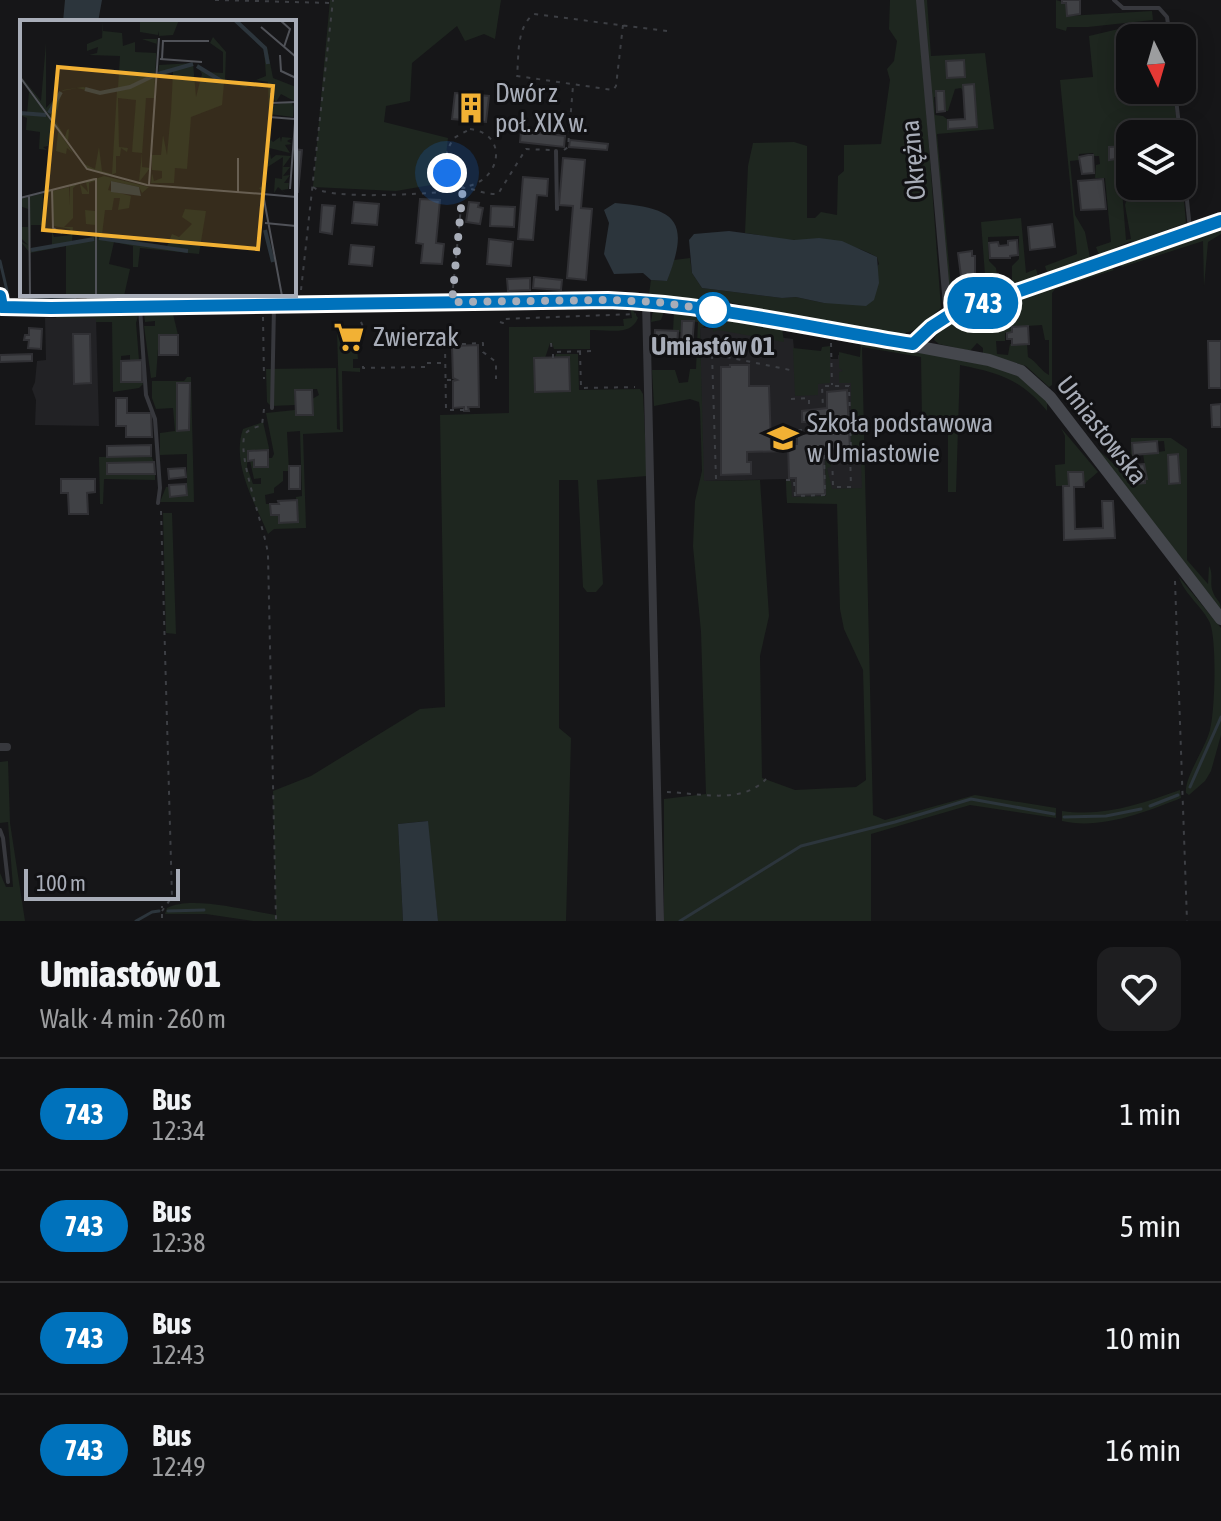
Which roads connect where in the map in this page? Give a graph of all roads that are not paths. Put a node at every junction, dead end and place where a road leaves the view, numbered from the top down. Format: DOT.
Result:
graph roads {
  1 [pos="920,0"];
  2 [pos="1114,0"];
  3 [pos="1168,24"];
  4 [pos="556,151"];
  5 [pos="1187,200"];
  6 [pos="557,209"];
  7 [pos="1221,221"];
  8 [pos="1190,231"];
  9 [pos="646,301"];
  10 [pos="1,304"];
  11 [pos="268,304"];
  12 [pos="140,306"];
  13 [pos="948,316"];
  14 [pos="913,344"];
  15 [pos="272,408"];
  16 [pos="158,503"];
  17 [pos="1221,619"];
  18 [pos="0,830"];
  19 [pos="8,882"];
  20 [pos="660,921"];
  1 -- 13 [label="street, Okrężna"];
  2 -- 3 [label="lane"];
  4 -- 6 [label="lane"];
  5 -- 8 [label="lane"];
  7 -- 8 [label="main road"];
  8 -- 13 [label="main road"];
  9 -- 11 [label="main road, Umiastowska"];
  9 -- 14 [label="main road, Umiastowska"];
  9 -- 20 [label="street"];
  10 -- 12 [label="main road, Umiastowska"];
  11 -- 12 [label="main road, Umiastowska"];
  11 -- 15 [label="lane"];
  12 -- 16 [label="lane"];
  13 -- 14 [label="main road"];
  14 -- 17 [label="main road, Umiastowska"];
  18 -- 19 [label="lane"];
}
